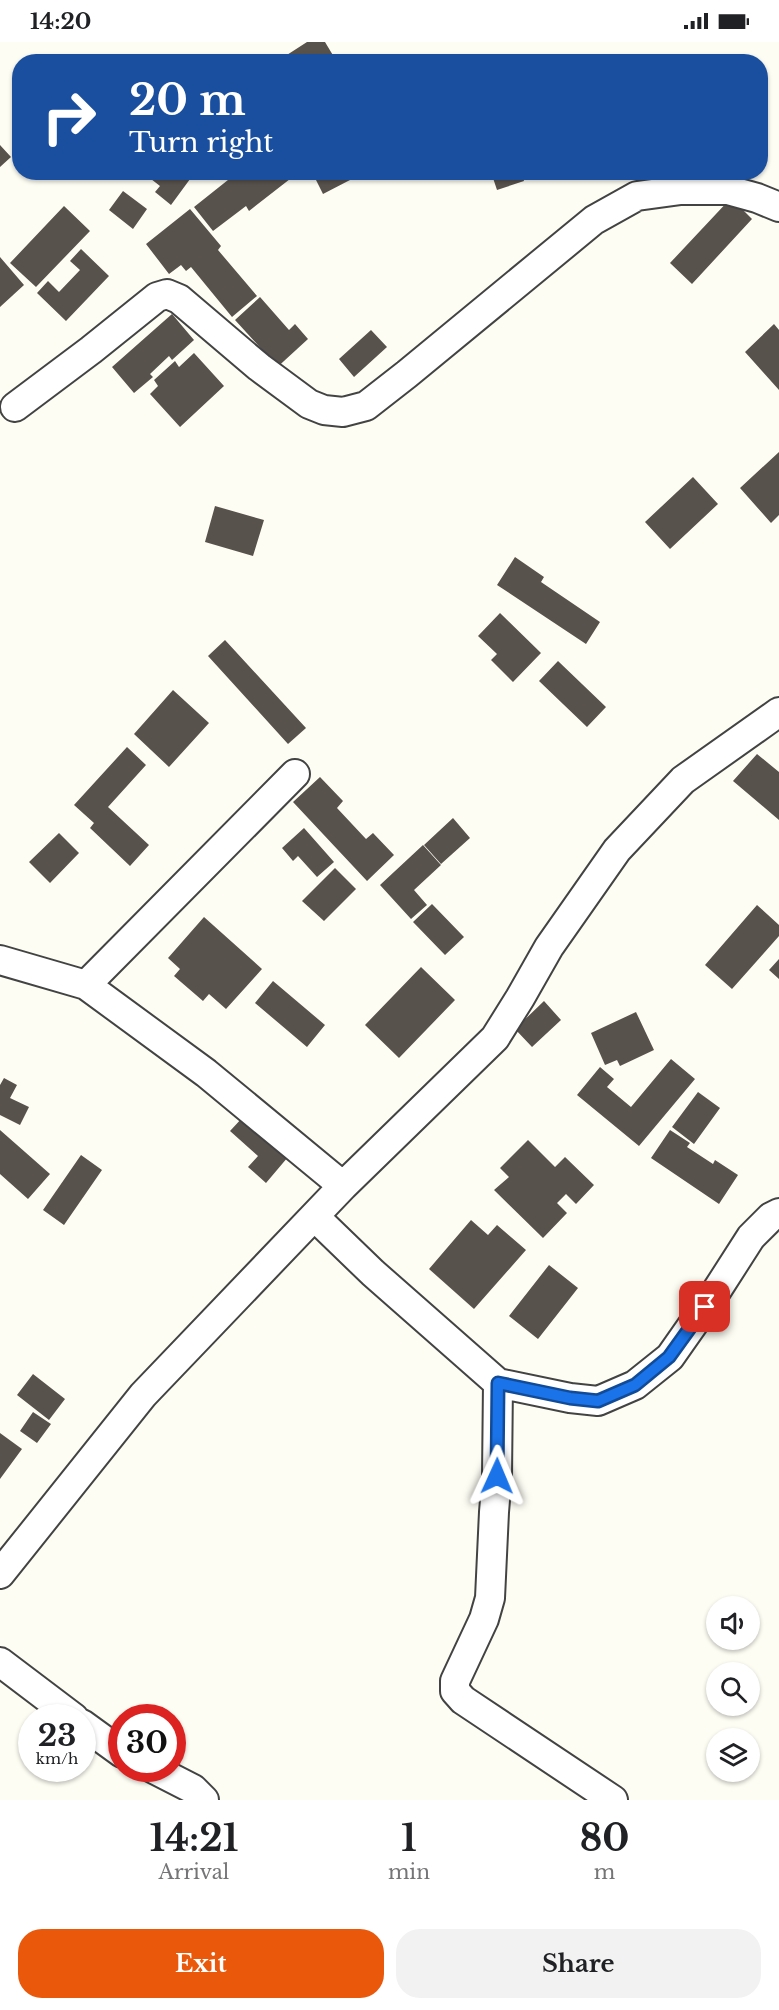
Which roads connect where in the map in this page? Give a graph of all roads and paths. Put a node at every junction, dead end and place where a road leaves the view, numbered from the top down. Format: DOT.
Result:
graph roads {
  1 [pos="779,207"];
  2 [pos="15,406"];
  3 [pos="779,712"];
  4 [pos="295,774"];
  5 [pos="0,960"];
  6 [pos="86,985"];
  7 [pos="343,1186"];
  8 [pos="779,1213"];
  9 [pos="315,1217"];
  10 [pos="498,1383"];
  11 [pos="0,1574"];
  12 [pos="0,1662"];
  13 [pos="56,1704"];
  14 [pos="179,1782"];
  15 [pos="204,1800"];
  16 [pos="613,1800"];
  1 -- 2 [label="street"];
  3 -- 7 [label="street"];
  4 -- 6 [label="street"];
  5 -- 6 [label="street"];
  6 -- 7 [label="street"];
  7 -- 9 [label="street"];
  8 -- 10 [label="street"];
  9 -- 10 [label="street"];
  9 -- 11 [label="street"];
  10 -- 16 [label="street"];
  12 -- 13 [label="street"];
  14 -- 15 [label="street"];
}
